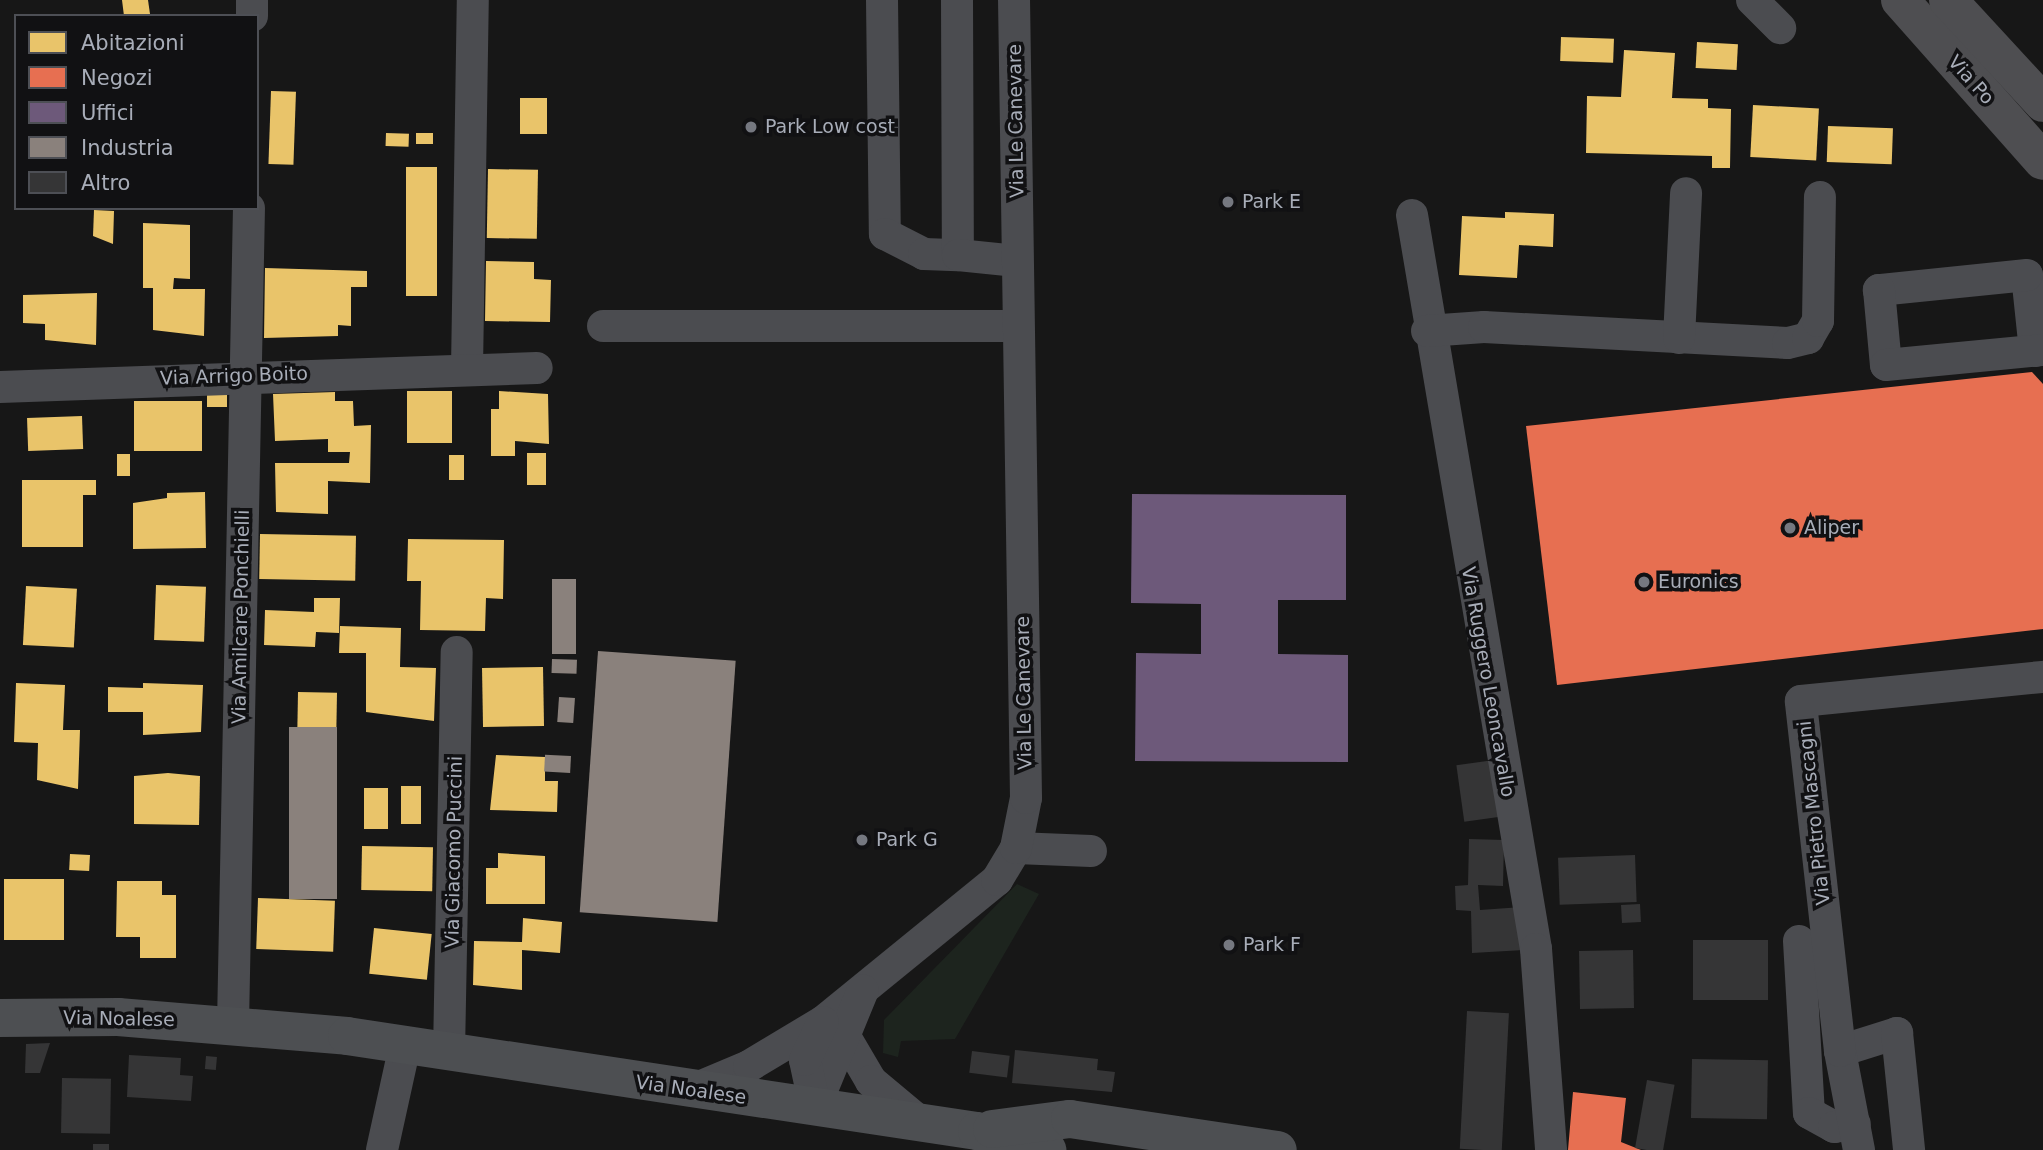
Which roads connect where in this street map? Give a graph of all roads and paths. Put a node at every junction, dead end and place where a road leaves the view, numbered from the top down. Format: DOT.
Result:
graph roads {
  1 [pos="473,0"];
  2 [pos="882,0"];
  3 [pos="957,0"];
  4 [pos="1014,0"];
  5 [pos="1752,0"];
  6 [pos="1900,0"];
  7 [pos="1948,0"];
  8 [pos="1780,28"];
  9 [pos="2043,103"];
  10 [pos="2043,161"];
  11 [pos="1686,192"];
  12 [pos="1820,197"];
  13 [pos="249,210"];
  14 [pos="1412,215"];
  15 [pos="958,255"];
  16 [pos="1017,261"];
  17 [pos="603,326"];
  18 [pos="1018,326"];
  19 [pos="1427,331"];
  20 [pos="1679,338"];
  21 [pos="2039,351"];
  22 [pos="537,368"];
  23 [pos="467,369"];
  24 [pos="246,374"];
  25 [pos="0,387"];
  26 [pos="457,652"];
  27 [pos="2043,677"];
  28 [pos="1799,941"];
  29 [pos="0,1018"];
  30 [pos="233,1025"];
  31 [pos="835,1030"];
  32 [pos="405,1045"];
  33 [pos="1840,1051"];
  34 [pos="449,1052"];
  35 [pos="692,1090"];
  36 [pos="815,1107"];
  37 [pos="920,1122"];
  38 [pos="977,1131"];
  39 [pos="1857,1137"];
  40 [pos="382,1150"];
  41 [pos="1046,1150"];
  42 [pos="1278,1150"];
  43 [pos="1551,1150"];
  44 [pos="1909,1150"];
  1 -- 23 [label="street"];
  2 -- 15 [label="street"];
  3 -- 15 [label="street"];
  4 -- 16 [label="street, Via Le Canevare"];
  5 -- 8 [label="street"];
  6 -- 10 [label="highway, Via Po"];
  7 -- 9 [label="highway, Via Po"];
  11 -- 20 [label="street"];
  12 -- 20 [label="street"];
  13 -- 24 [label="street, Via Amilcare Ponchielli"];
  14 -- 19 [label="street, Via Ruggero Leoncavallo"];
  15 -- 16 [label="street"];
  16 -- 18 [label="street, Via Le Canevare"];
  17 -- 18 [label="street"];
  18 -- 31 [label="street, Via Le Canevare"];
  19 -- 20 [label="street"];
  19 -- 43 [label="street, Via Ruggero Leoncavallo"];
  21 -- 21 [label="street"];
  22 -- 23 [label="street, Via Arrigo Boito"];
  23 -- 24 [label="street, Via Arrigo Boito"];
  24 -- 25 [label="street, Via Arrigo Boito"];
  24 -- 30 [label="street, Via Amilcare Ponchielli"];
  26 -- 34 [label="street, Via Giacomo Puccini"];
  27 -- 33 [label="street, Via Pietro Mascagni"];
  28 -- 39 [label="street, Via Pietro Mascagni"];
  29 -- 30 [label="main road, Via Noalese"];
  30 -- 32 [label="main road, Via Noalese"];
  31 -- 35 [label="street, Via Le Canevare"];
  31 -- 36 [label="street, Via Le Canevare"];
  31 -- 37 [label="street"];
  32 -- 34 [label="main road, Via Noalese"];
  32 -- 40 [label="street"];
  33 -- 39 [label="street, Via Pietro Mascagni"];
  33 -- 44 [label="street"];
  34 -- 35 [label="main road, Via Noalese"];
  35 -- 36 [label="main road, Via Noalese"];
  36 -- 37 [label="main road, Via Noalese"];
  37 -- 38 [label="main road, Via Noalese"];
  38 -- 41 [label="main road, Via Noalese"];
  38 -- 42 [label="main road, Via Noalese"];
}
